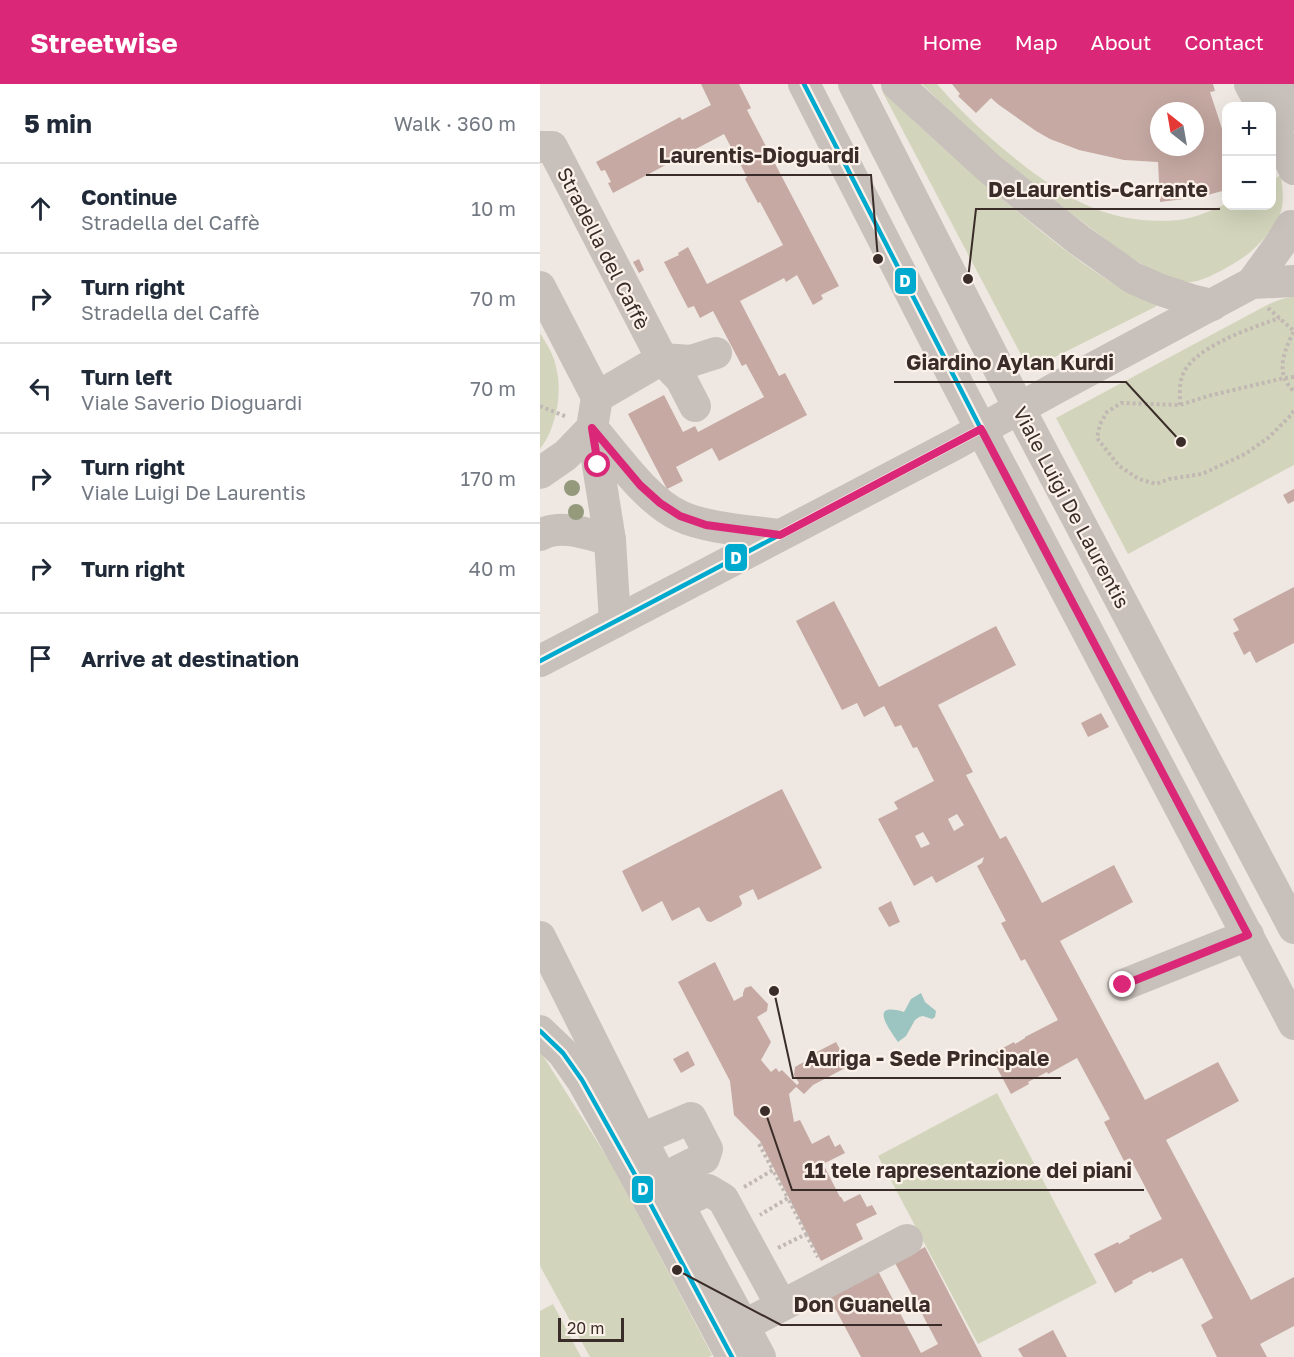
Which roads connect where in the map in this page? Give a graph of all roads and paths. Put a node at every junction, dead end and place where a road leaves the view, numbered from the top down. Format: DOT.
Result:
graph roads {
  1 [pos="804,84"];
  2 [pos="854,84"];
  3 [pos="897,84"];
  4 [pos="1250,84"];
  5 [pos="1278,84"];
  6 [pos="1260,102"];
  7 [pos="1294,114"];
  8 [pos="1276,132"];
  9 [pos="540,147"];
  10 [pos="1294,169"];
  11 [pos="1293,230"];
  12 [pos="1294,281"];
  13 [pos="540,287"];
  14 [pos="1258,293"];
  15 [pos="1212,305"];
  16 [pos="1280,318"];
  17 [pos="716,353"];
  18 [pos="662,359"];
  19 [pos="1294,377"];
  20 [pos="1284,378"];
  21 [pos="1294,392"];
  22 [pos="597,397"];
  23 [pos="1180,405"];
  24 [pos="695,406"];
  25 [pos="1019,408"];
  26 [pos="1294,410"];
  27 [pos="592,428"];
  28 [pos="981,429"];
  29 [pos="540,473"];
  30 [pos="540,535"];
  31 [pos="780,535"];
  32 [pos="610,540"];
  33 [pos="615,622"];
  34 [pos="569,646"];
  35 [pos="540,661"];
  36 [pos="540,677"];
  37 [pos="1294,928"];
  38 [pos="1248,935"];
  39 [pos="543,942"];
  40 [pos="1123,985"];
  41 [pos="540,986"];
  42 [pos="1294,1024"];
  43 [pos="540,1031"];
  44 [pos="641,1139"];
  45 [pos="759,1144"];
  46 [pos="772,1170"];
  47 [pos="670,1191"];
  48 [pos="723,1198"];
  49 [pos="788,1198"];
  50 [pos="739,1227"];
  51 [pos="908,1240"];
  52 [pos="756,1259"];
  53 [pos="781,1305"];
  54 [pos="743,1326"];
  55 [pos="732,1357"];
  56 [pos="760,1357"];
  1 -- 28 [label="street"];
  2 -- 25 [label="street, Viale Luigi De Laurentis"];
  3 -- 15 [label="street"];
  4 -- 6 [label="street"];
  5 -- 7 [label="street"];
  8 -- 10 [label="street"];
  9 -- 18 [label="street, Stradella del Caffè"];
  11 -- 14 [label="street"];
  12 -- 14 [label="street"];
  13 -- 22 [label="street"];
  14 -- 15 [label="street"];
  14 -- 16 [label="path"];
  15 -- 25 [label="street"];
  16 -- 20 [label="path"];
  16 -- 23 [label="path"];
  17 -- 18 [label="street"];
  18 -- 22 [label="street"];
  18 -- 24 [label="street, Stradella del Caffè"];
  19 -- 20 [label="path"];
  20 -- 21 [label="path"];
  20 -- 23 [label="path"];
  22 -- 27 [label="street"];
  23 -- 26 [label="path"];
  25 -- 28 [label="street"];
  25 -- 37 [label="street, Viale Luigi De Laurentis"];
  27 -- 29 [label="street"];
  27 -- 31 [label="street"];
  27 -- 32 [label="street"];
  28 -- 31 [label="street"];
  28 -- 38 [label="street"];
  30 -- 32 [label="street"];
  31 -- 33 [label="street"];
  32 -- 33 [label="street"];
  33 -- 34 [label="street"];
  34 -- 35 [label="street"];
  34 -- 36 [label="street"];
  38 -- 40 [label="street"];
  38 -- 42 [label="street"];
  39 -- 41 [label="street"];
  39 -- 44 [label="street"];
  43 -- 55 [label="street"];
  44 -- 47 [label="street"];
  44 -- 47 [label="street"];
  45 -- 46 [label="path"];
  46 -- 48 [label="path"];
  46 -- 49 [label="path"];
  47 -- 48 [label="street"];
  47 -- 54 [label="street"];
  48 -- 50 [label="street"];
  49 -- 50 [label="path"];
  49 -- 52 [label="path"];
  50 -- 52 [label="street"];
  51 -- 53 [label="street"];
  52 -- 53 [label="street"];
  53 -- 54 [label="street"];
  54 -- 56 [label="street"];
}
